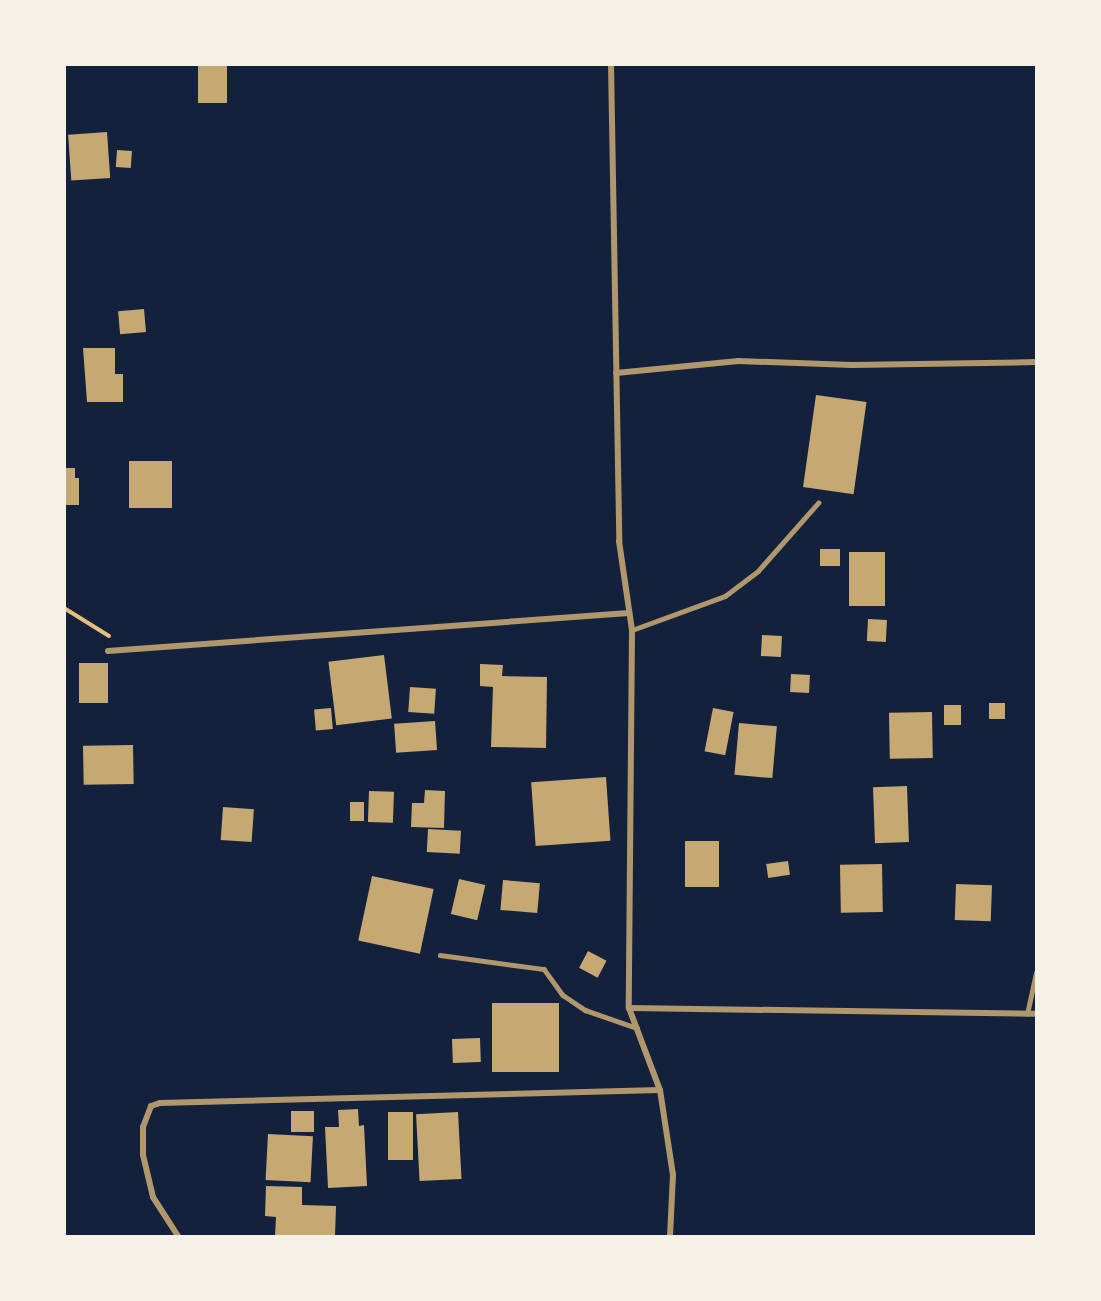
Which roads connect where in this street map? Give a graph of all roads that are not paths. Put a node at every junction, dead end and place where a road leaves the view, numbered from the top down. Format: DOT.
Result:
graph roads {
  1 [pos="610,64"];
  2 [pos="1036,362"];
  3 [pos="616,373"];
  4 [pos="818,503"];
  5 [pos="629,613"];
  6 [pos="632,630"];
  7 [pos="108,651"];
  8 [pos="440,955"];
  9 [pos="1036,973"];
  10 [pos="629,1008"];
  11 [pos="1028,1014"];
  12 [pos="1036,1014"];
  13 [pos="637,1028"];
  14 [pos="660,1089"];
  15 [pos="178,1236"];
  16 [pos="670,1236"];
  1 -- 3 [label="street"];
  2 -- 3 [label="street"];
  3 -- 5 [label="street"];
  4 -- 6 [label="lane"];
  5 -- 6 [label="street"];
  5 -- 7 [label="street"];
  6 -- 10 [label="street"];
  8 -- 13 [label="lane"];
  9 -- 11 [label="lane"];
  10 -- 11 [label="street"];
  10 -- 13 [label="street"];
  11 -- 12 [label="street"];
  13 -- 14 [label="street"];
  14 -- 15 [label="street"];
  14 -- 16 [label="street"];
}
